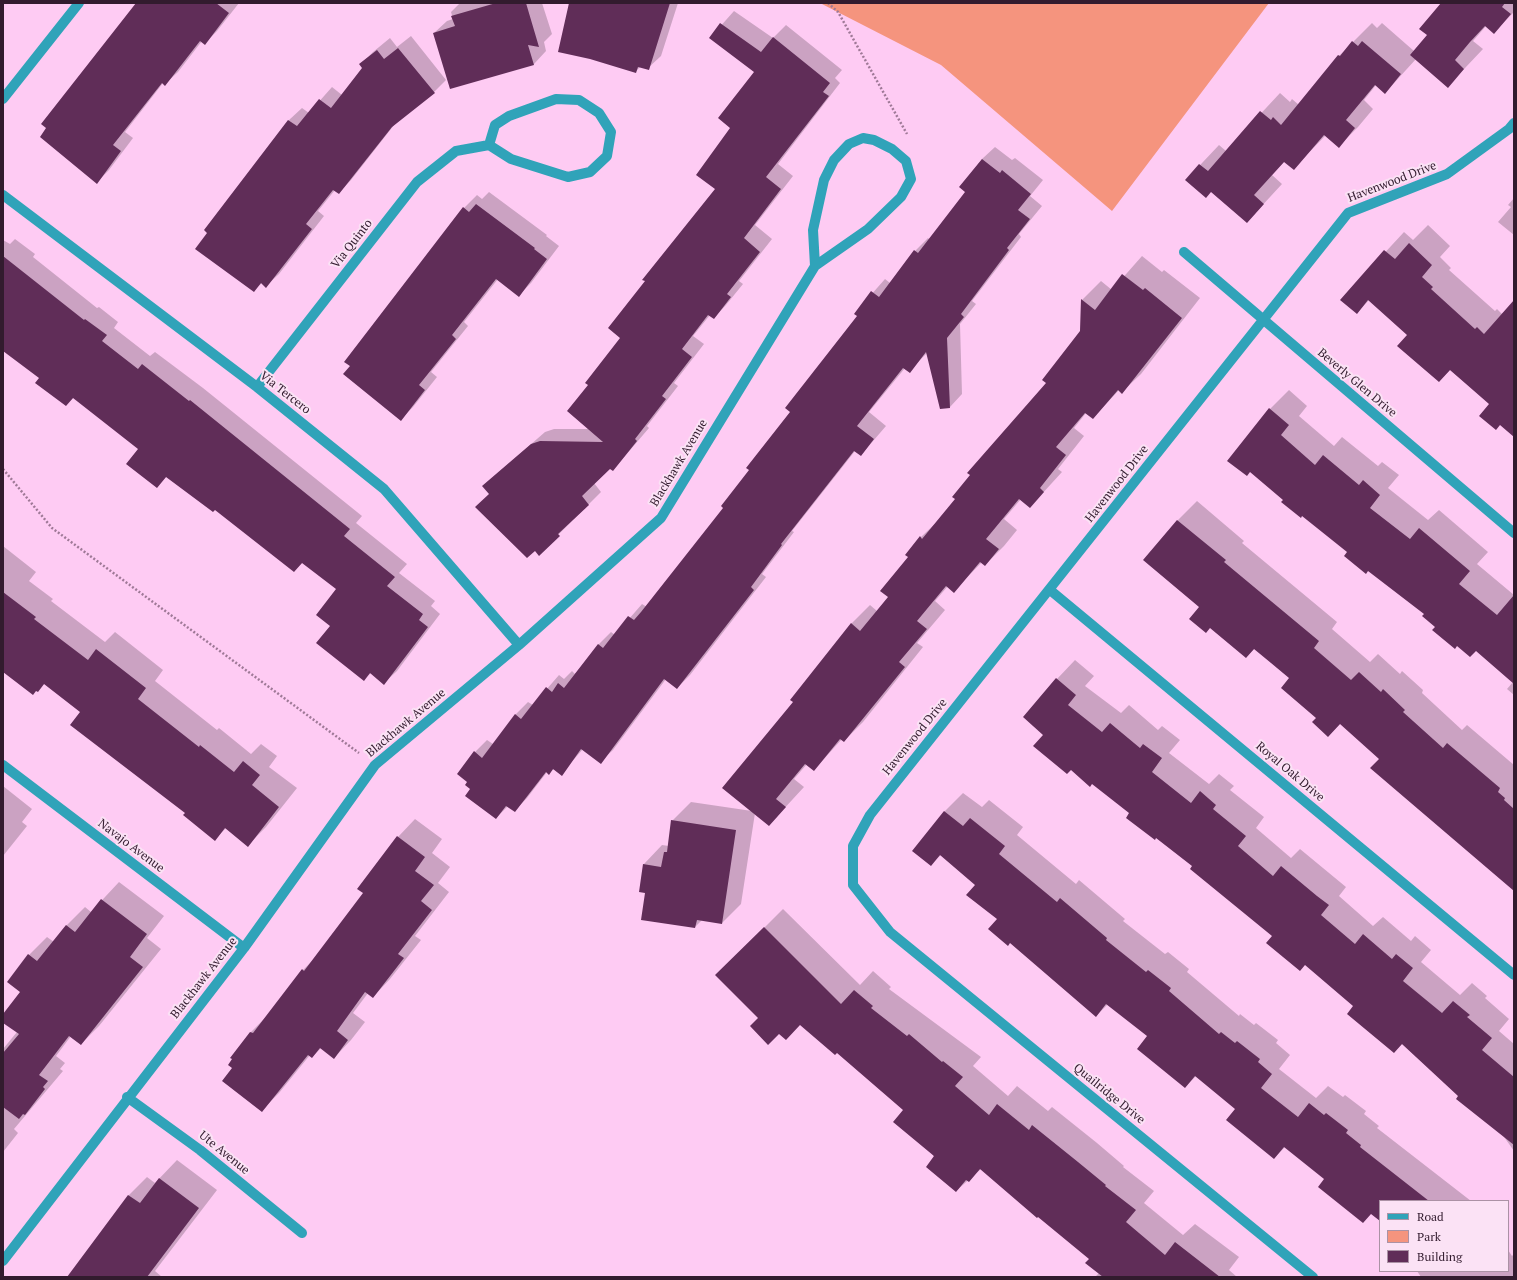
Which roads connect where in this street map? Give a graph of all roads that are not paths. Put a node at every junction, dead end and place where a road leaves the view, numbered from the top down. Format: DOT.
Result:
graph roads {
  1 [pos="79,3"];
  2 [pos="3,99"];
  3 [pos="1514,123"];
  4 [pos="489,145"];
  5 [pos="3,195"];
  6 [pos="1184,252"];
  7 [pos="815,266"];
  8 [pos="1264,321"];
  9 [pos="256,387"];
  10 [pos="1514,533"];
  11 [pos="1050,590"];
  12 [pos="519,645"];
  13 [pos="3,765"];
  14 [pos="890,932"];
  15 [pos="244,948"];
  16 [pos="1514,975"];
  17 [pos="127,1097"];
  18 [pos="302,1233"];
  19 [pos="3,1261"];
  20 [pos="1313,1277"];
  1 -- 2 [label="street"];
  3 -- 8 [label="street, Havenwood Drive"];
  4 -- 4 [label="street"];
  4 -- 9 [label="street, Via Quinto"];
  5 -- 9 [label="street, Via Tercero"];
  6 -- 8 [label="street, Beverly Glen Drive"];
  7 -- 7 [label="street, Blackhawk Avenue"];
  7 -- 12 [label="street, Blackhawk Avenue"];
  8 -- 10 [label="street, Beverly Glen Drive"];
  8 -- 11 [label="street, Havenwood Drive"];
  9 -- 12 [label="street, Via Tercero"];
  11 -- 14 [label="street, Havenwood Drive"];
  11 -- 16 [label="street, Royal Oak Drive"];
  12 -- 15 [label="street, Blackhawk Avenue"];
  13 -- 15 [label="street, Navajo Avenue"];
  14 -- 20 [label="street, Quailridge Drive"];
  15 -- 17 [label="street, Blackhawk Avenue"];
  17 -- 18 [label="street, Ute Avenue"];
  17 -- 19 [label="street, Blackhawk Avenue"];
}
